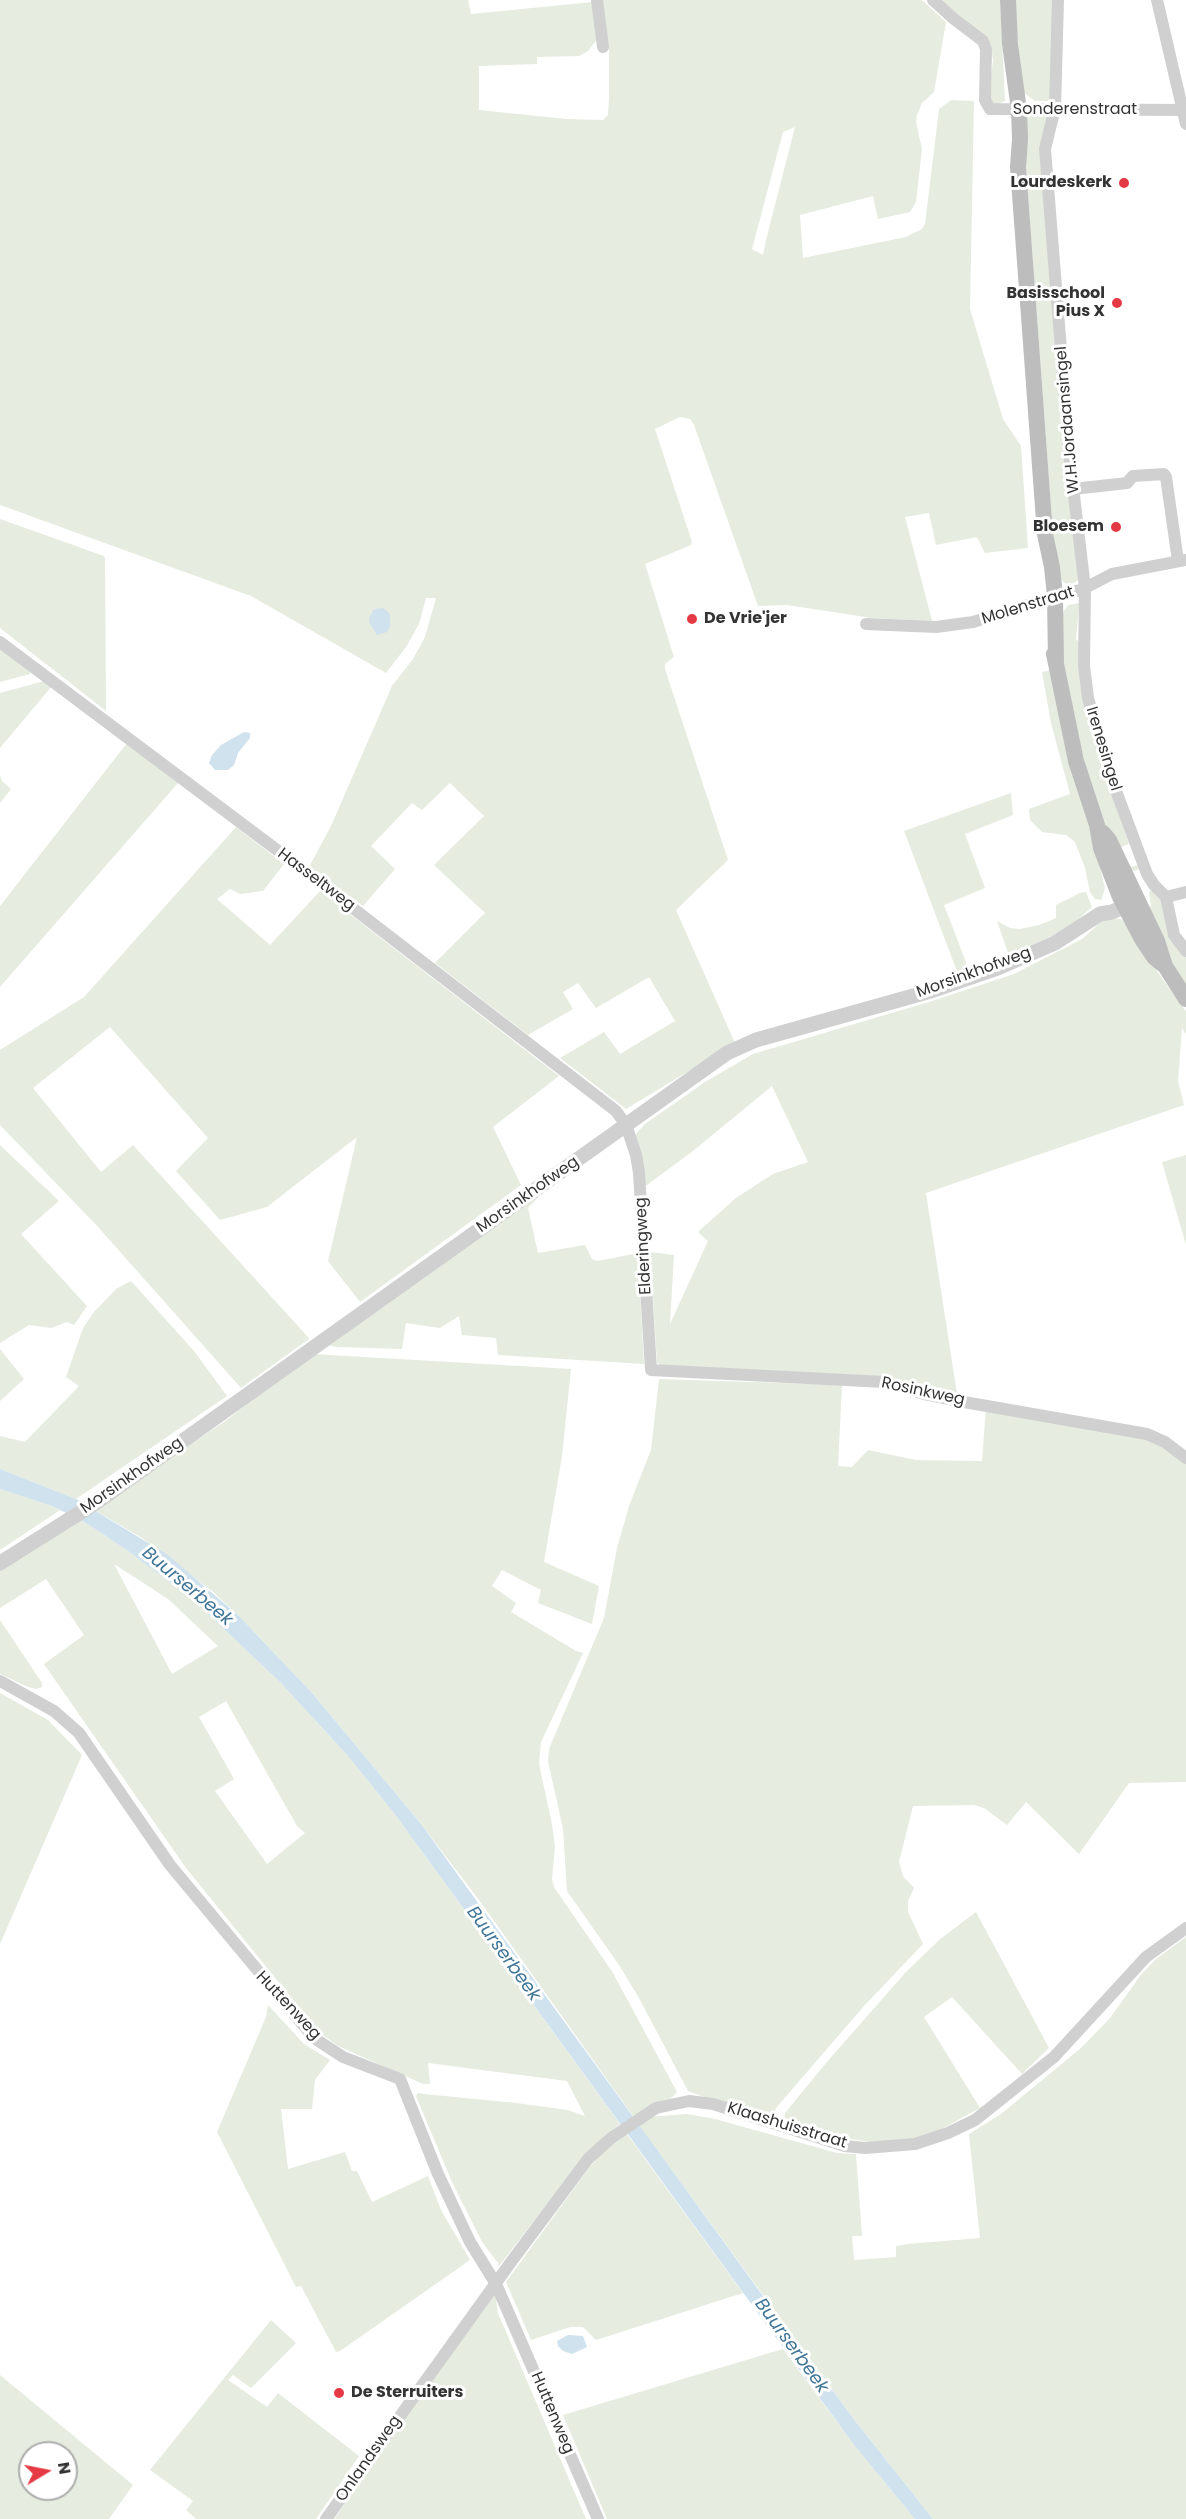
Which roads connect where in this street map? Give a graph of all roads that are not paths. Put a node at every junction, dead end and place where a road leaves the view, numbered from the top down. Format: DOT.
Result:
graph roads {
  1 [pos="597,0"];
  2 [pos="933,0"];
  3 [pos="1008,0"];
  4 [pos="1058,0"];
  5 [pos="1157,0"];
  6 [pos="603,47"];
  7 [pos="1054,108"];
  8 [pos="1013,110"];
  9 [pos="1185,110"];
  10 [pos="1186,124"];
  11 [pos="1073,489"];
  12 [pos="1182,561"];
  13 [pos="1085,588"];
  14 [pos="1050,598"];
  15 [pos="866,624"];
  16 [pos="0,642"];
  17 [pos="1186,892"];
  18 [pos="1166,897"];
  19 [pos="1127,900"];
  20 [pos="1186,951"];
  21 [pos="1186,999"];
  22 [pos="626,1125"];
  23 [pos="651,1370"];
  24 [pos="1186,1458"];
  25 [pos="0,1563"];
  26 [pos="0,1681"];
  27 [pos="1186,1928"];
  28 [pos="496,2284"];
  29 [pos="327,2519"];
  30 [pos="598,2519"];
  1 -- 6 [label="street"];
  2 -- 8 [label="street, Sonderenstraat"];
  3 -- 8 [label="main road"];
  4 -- 7 [label="street, W.H.Jordaansingel"];
  5 -- 9 [label="street"];
  7 -- 8 [label="street, Sonderenstraat"];
  7 -- 9 [label="street, Sonderenstraat"];
  7 -- 11 [label="street, W.H.Jordaansingel"];
  8 -- 14 [label="main road"];
  9 -- 10 [label="street"];
  11 -- 12 [label="street"];
  11 -- 13 [label="street, W.H.Jordaansingel"];
  12 -- 13 [label="street, Molenstraat"];
  13 -- 14 [label="street, Molenstraat"];
  13 -- 18 [label="street, Irenesingel"];
  14 -- 15 [label="street, Molenstraat"];
  14 -- 19 [label="main road"];
  16 -- 22 [label="street, Hasseltweg"];
  17 -- 18 [label="street"];
  18 -- 20 [label="street, Irenesingel"];
  19 -- 21 [label="main road"];
  19 -- 22 [label="street, Morsinkhofweg"];
  22 -- 23 [label="street, Elderingweg"];
  22 -- 25 [label="street, Morsinkhofweg"];
  23 -- 24 [label="street, Rosinkweg"];
  26 -- 28 [label="street, Huttenweg"];
  27 -- 28 [label="street, Klaashuisstraat"];
  28 -- 29 [label="street, Onlandsweg"];
  28 -- 30 [label="street, Huttenweg"];
}
